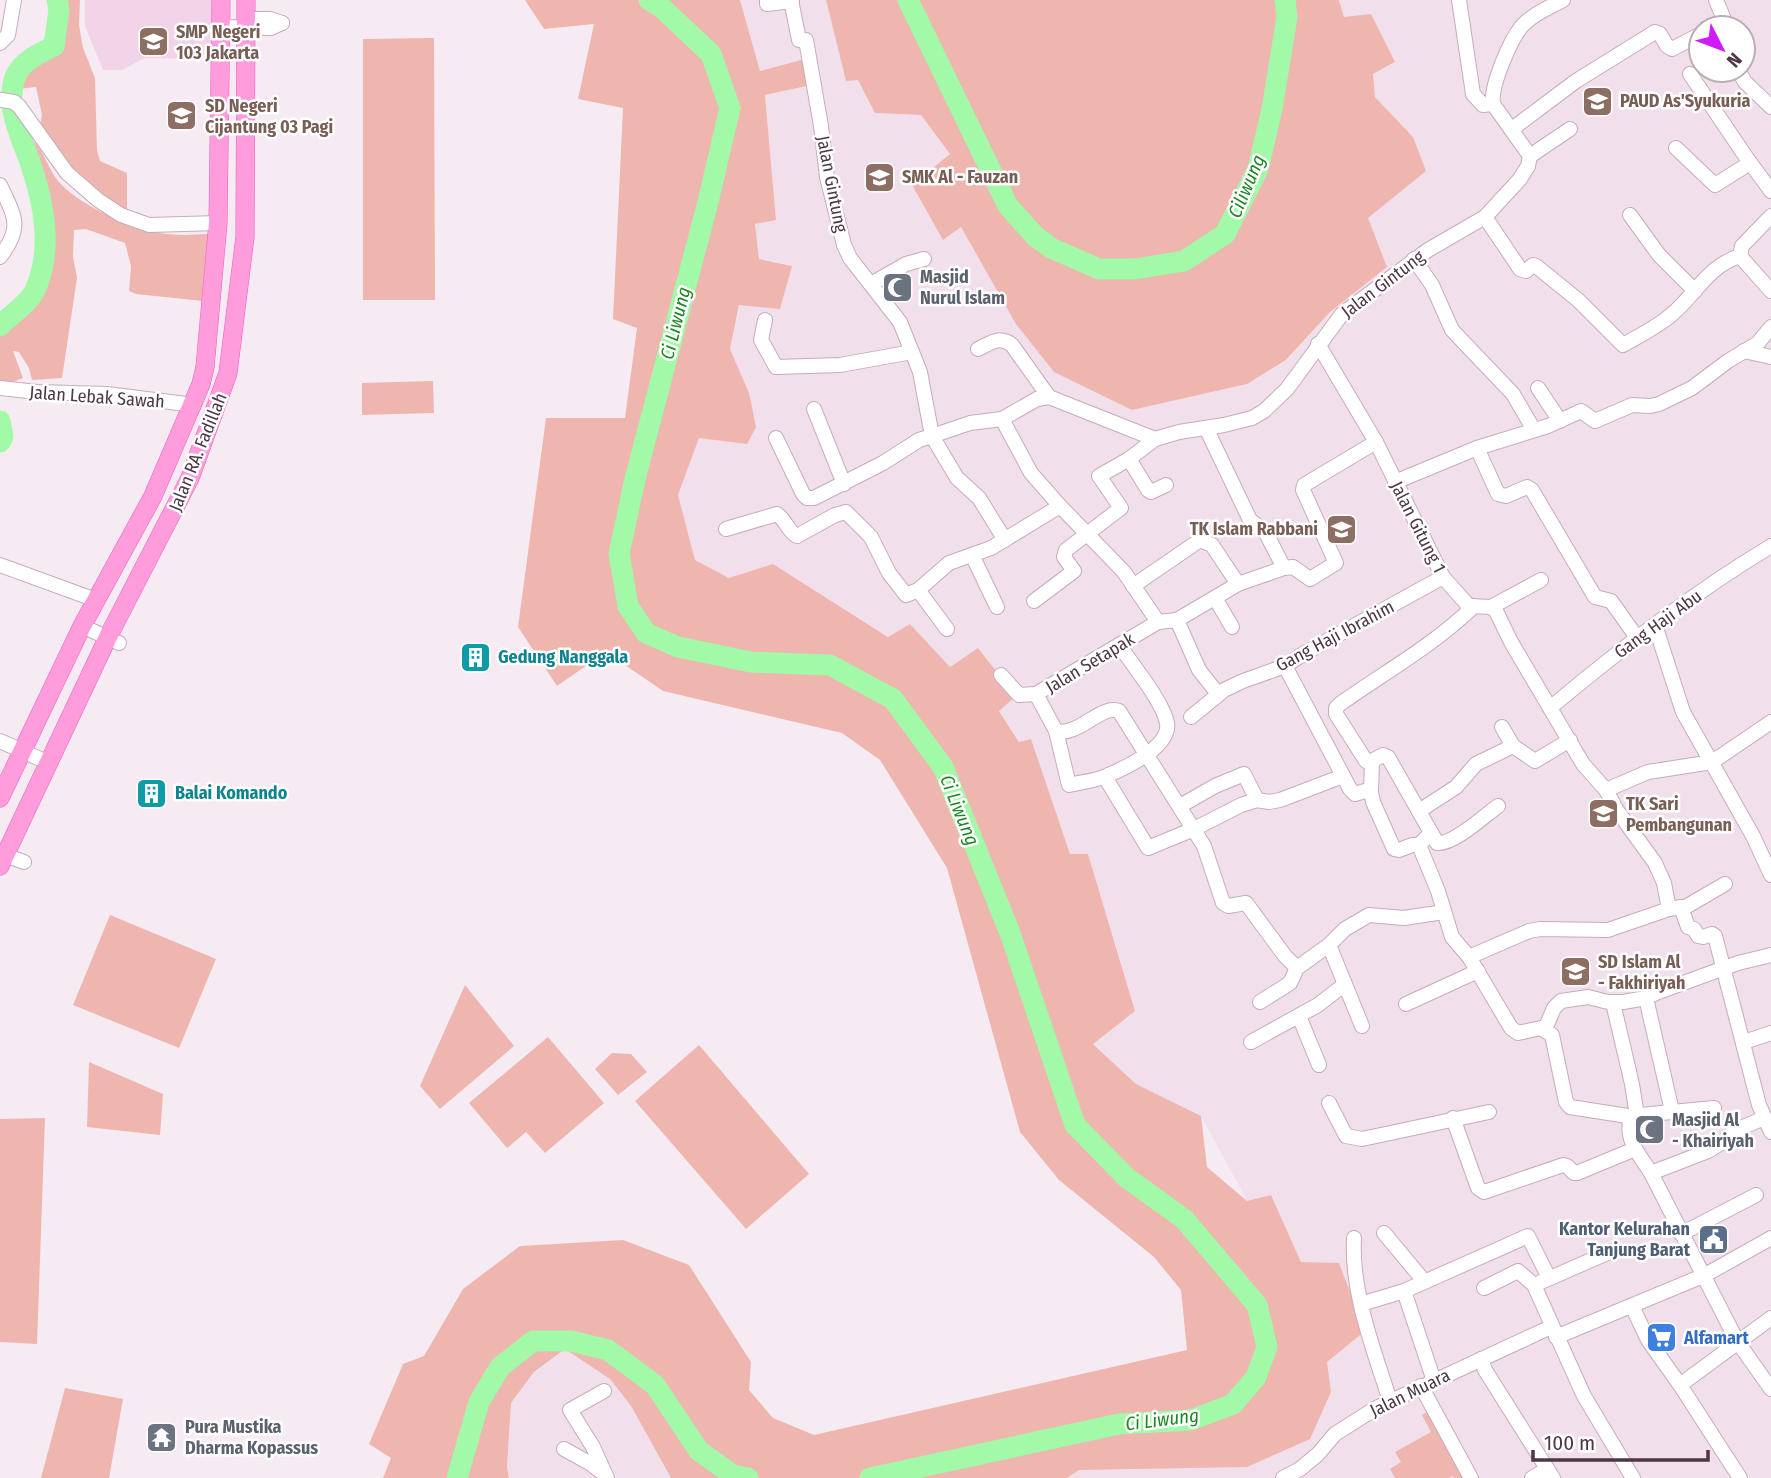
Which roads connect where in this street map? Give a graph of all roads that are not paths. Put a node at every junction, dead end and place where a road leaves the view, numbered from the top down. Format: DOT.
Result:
graph roads {
  1 [pos="14,0"];
  2 [pos="221,0"];
  3 [pos="246,0"];
  4 [pos="767,0"];
  5 [pos="791,0"];
  6 [pos="1459,0"];
  7 [pos="1563,0"];
  8 [pos="246,24"];
  9 [pos="221,27"];
  10 [pos="1687,41"];
  11 [pos="0,43"];
  12 [pos="1697,84"];
  13 [pos="1747,84"];
  14 [pos="4,102"];
  15 [pos="1493,104"];
  16 [pos="1771,107"];
  17 [pos="1512,129"];
  18 [pos="1570,129"];
  19 [pos="1676,148"];
  20 [pos="1530,156"];
  21 [pos="1750,163"];
  22 [pos="0,185"];
  23 [pos="1771,191"];
  24 [pos="1630,215"];
  25 [pos="1771,216"];
  26 [pos="1485,217"];
  27 [pos="218,223"];
  28 [pos="0,257"];
  29 [pos="1740,257"];
  30 [pos="924,259"];
  31 [pos="1414,260"];
  32 [pos="871,284"];
  33 [pos="1695,291"];
  34 [pos="1771,291"];
  35 [pos="765,320"];
  36 [pos="1771,327"];
  37 [pos="1318,344"];
  38 [pos="978,349"];
  39 [pos="1744,351"];
  40 [pos="912,352"];
  41 [pos="1771,357"];
  42 [pos="1,388"];
  43 [pos="1538,388"];
  44 [pos="1049,397"];
  45 [pos="194,405"];
  46 [pos="814,409"];
  47 [pos="1002,419"];
  48 [pos="1560,421"];
  49 [pos="1206,428"];
  50 [pos="1534,430"];
  51 [pos="933,436"];
  52 [pos="776,438"];
  53 [pos="1155,439"];
  54 [pos="1376,442"];
  55 [pos="1477,448"];
  56 [pos="1129,459"];
  57 [pos="1395,482"];
  58 [pos="844,484"];
  59 [pos="1166,485"];
  60 [pos="1059,506"];
  61 [pos="726,528"];
  62 [pos="1086,533"];
  63 [pos="1005,540"];
  64 [pos="1771,547"];
  65 [pos="972,555"];
  66 [pos="0,565"];
  67 [pos="1284,568"];
  68 [pos="1443,577"];
  69 [pos="1541,580"];
  70 [pos="1238,584"];
  71 [pos="1133,586"];
  72 [pos="918,590"];
  73 [pos="1215,598"];
  74 [pos="96,600"];
  75 [pos="1034,601"];
  76 [pos="1474,606"];
  77 [pos="997,607"];
  78 [pos="1491,607"];
  79 [pos="1177,620"];
  80 [pos="1158,622"];
  81 [pos="1655,625"];
  82 [pos="82,626"];
  83 [pos="1232,627"];
  84 [pos="947,629"];
  85 [pos="1638,639"];
  86 [pos="113,640"];
  87 [pos="1119,645"];
  88 [pos="1285,666"];
  89 [pos="1001,675"];
  90 [pos="1036,694"];
  91 [pos="1218,694"];
  92 [pos="1550,708"];
  93 [pos="1191,716"];
  94 [pos="1771,722"];
  95 [pos="1502,727"];
  96 [pos="1056,731"];
  97 [pos="1570,740"];
  98 [pos="0,741"];
  99 [pos="1513,746"];
  100 [pos="21,752"];
  101 [pos="1147,754"];
  102 [pos="1373,761"];
  103 [pos="47,762"];
  104 [pos="1712,762"];
  105 [pos="1343,776"];
  106 [pos="1105,777"];
  107 [pos="1606,790"];
  108 [pos="1371,792"];
  109 [pos="0,797"];
  110 [pos="1257,800"];
  111 [pos="1180,806"];
  112 [pos="1498,806"];
  113 [pos="1419,811"];
  114 [pos="1194,829"];
  115 [pos="1431,833"];
  116 [pos="1419,845"];
  117 [pos="1765,846"];
  118 [pos="2,860"];
  119 [pos="24,862"];
  120 [pos="1771,875"];
  121 [pos="1725,884"];
  122 [pos="1675,909"];
  123 [pos="1444,912"];
  124 [pos="1329,945"];
  125 [pos="1771,955"];
  126 [pos="1469,957"];
  127 [pos="1297,968"];
  128 [pos="1725,968"];
  129 [pos="1478,971"];
  130 [pos="1345,984"];
  131 [pos="1646,998"];
  132 [pos="1259,1002"];
  133 [pos="1613,1003"];
  134 [pos="1406,1004"];
  135 [pos="1300,1016"];
  136 [pos="1362,1026"];
  137 [pos="1545,1029"];
  138 [pos="1771,1033"];
  139 [pos="1251,1042"];
  140 [pos="1744,1042"];
  141 [pos="1320,1065"];
  142 [pos="1329,1102"];
  143 [pos="1714,1108"];
  144 [pos="1672,1111"];
  145 [pos="1489,1112"];
  146 [pos="1453,1118"];
  147 [pos="1634,1118"];
  148 [pos="1764,1118"];
  149 [pos="1771,1132"];
  150 [pos="1635,1149"];
  151 [pos="1651,1172"];
  152 [pos="1756,1195"];
  153 [pos="1384,1233"];
  154 [pos="1681,1234"];
  155 [pos="1354,1238"];
  156 [pos="1771,1238"];
  157 [pos="1612,1251"];
  158 [pos="1705,1275"];
  159 [pos="1549,1279"];
  160 [pos="1424,1281"];
  161 [pos="1534,1285"];
  162 [pos="1484,1288"];
  163 [pos="1404,1291"];
  164 [pos="1362,1304"];
  165 [pos="1632,1306"];
  166 [pos="1771,1318"];
  167 [pos="1554,1332"];
  168 [pos="1737,1341"];
  169 [pos="1481,1360"];
  170 [pos="1428,1384"];
  171 [pos="1679,1385"];
  172 [pos="1771,1389"];
  173 [pos="604,1391"];
  174 [pos="1390,1401"];
  175 [pos="564,1449"];
  176 [pos="1550,1474"];
  177 [pos="607,1478"];
  178 [pos="1283,1478"];
  179 [pos="1471,1478"];
  180 [pos="1532,1478"];
  181 [pos="1633,1478"];
  182 [pos="1741,1478"];
  1 -- 11 [label="street"];
  2 -- 9 [label="main road, Jalan RA. Fadillah"];
  3 -- 8 [label="main road, Jalan RA. Fadillah"];
  4 -- 5 [label="street, Jalan Gintung"];
  5 -- 32 [label="street, Jalan Gintung"];
  6 -- 15 [label="street"];
  7 -- 15 [label="street"];
  8 -- 9 [label="street"];
  8 -- 86 [label="main road, Jalan RA. Fadillah"];
  9 -- 27 [label="main road, Jalan RA. Fadillah"];
  10 -- 17 [label="street"];
  12 -- 21 [label="street"];
  13 -- 16 [label="street"];
  14 -- 27 [label="street"];
  15 -- 17 [label="street"];
  17 -- 20 [label="street"];
  18 -- 20 [label="street"];
  19 -- 21 [label="street"];
  20 -- 26 [label="street, Jalan Gintung"];
  21 -- 23 [label="street"];
  22 -- 28 [label="street"];
  24 -- 33 [label="street"];
  25 -- 29 [label="street"];
  26 -- 31 [label="street, Jalan Gintung"];
  26 -- 33 [label="street"];
  27 -- 45 [label="main road, Jalan RA. Fadillah"];
  29 -- 33 [label="street"];
  29 -- 34 [label="street"];
  30 -- 32 [label="street"];
  31 -- 37 [label="street, Jalan Gintung"];
  31 -- 50 [label="street"];
  32 -- 40 [label="street, Jalan Gintung"];
  35 -- 40 [label="street"];
  36 -- 39 [label="street"];
  37 -- 49 [label="street, Jalan Gintung"];
  37 -- 54 [label="street, Jalan Gitung 1"];
  38 -- 44 [label="street"];
  39 -- 41 [label="street"];
  39 -- 48 [label="street"];
  40 -- 51 [label="street, Jalan Gintung"];
  42 -- 45 [label="street, Jalan Lebak Sawah"];
  43 -- 48 [label="street"];
  44 -- 47 [label="street"];
  44 -- 53 [label="street"];
  45 -- 74 [label="main road, Jalan RA. Fadillah"];
  46 -- 58 [label="street"];
  47 -- 51 [label="street"];
  47 -- 60 [label="street"];
  48 -- 50 [label="street"];
  49 -- 53 [label="street, Jalan Gintung"];
  49 -- 67 [label="street"];
  50 -- 55 [label="street"];
  51 -- 58 [label="street"];
  51 -- 63 [label="street, Jalan Gintung"];
  52 -- 58 [label="street"];
  53 -- 56 [label="street, Jalan Gintung"];
  54 -- 57 [label="street, Jalan Gitung 1"];
  54 -- 67 [label="street"];
  55 -- 57 [label="street"];
  55 -- 85 [label="street"];
  56 -- 59 [label="street"];
  56 -- 62 [label="street, Jalan Gintung"];
  57 -- 68 [label="street, Jalan Gitung 1"];
  60 -- 62 [label="street"];
  60 -- 63 [label="street"];
  61 -- 72 [label="street"];
  62 -- 71 [label="street"];
  62 -- 75 [label="street, Jalan Gintung"];
  63 -- 65 [label="street"];
  64 -- 81 [label="street, Gang Haji Abu"];
  65 -- 72 [label="street"];
  65 -- 77 [label="street"];
  66 -- 74 [label="street"];
  67 -- 70 [label="street"];
  68 -- 76 [label="street, Jalan Gitung 1"];
  68 -- 88 [label="street, Gang Haji Ibrahim"];
  69 -- 78 [label="street"];
  70 -- 71 [label="street"];
  70 -- 73 [label="street"];
  71 -- 80 [label="street"];
  72 -- 84 [label="street"];
  73 -- 79 [label="street"];
  73 -- 83 [label="street"];
  74 -- 82 [label="main road, Jalan RA. Fadillah"];
  76 -- 78 [label="street"];
  76 -- 102 [label="street"];
  78 -- 92 [label="street"];
  79 -- 80 [label="street"];
  79 -- 91 [label="street"];
  80 -- 87 [label="street, Jalan Setapak"];
  81 -- 85 [label="street, Gang Haji Abu"];
  81 -- 104 [label="street"];
  82 -- 86 [label="street"];
  82 -- 100 [label="main road, Jalan RA. Fadillah"];
  85 -- 92 [label="street, Gang Haji Abu"];
  86 -- 103 [label="main road, Jalan RA. Fadillah"];
  87 -- 90 [label="street, Jalan Setapak"];
  87 -- 101 [label="street"];
  88 -- 91 [label="street, Gang Haji Ibrahim"];
  88 -- 105 [label="street"];
  89 -- 90 [label="street, Jalan Setapak"];
  90 -- 96 [label="street"];
  91 -- 93 [label="street, Gang Haji Ibrahim"];
  92 -- 97 [label="street"];
  94 -- 104 [label="street"];
  95 -- 99 [label="street"];
  96 -- 101 [label="street"];
  96 -- 106 [label="street"];
  97 -- 99 [label="street"];
  97 -- 107 [label="street"];
  98 -- 100 [label="street"];
  99 -- 113 [label="street"];
  100 -- 103 [label="street"];
  100 -- 109 [label="main road, Jalan RA. Fadillah"];
  101 -- 106 [label="street"];
  101 -- 111 [label="street"];
  102 -- 108 [label="street"];
  102 -- 113 [label="street"];
  103 -- 118 [label="main road, Jalan RA. Fadillah"];
  104 -- 107 [label="street"];
  104 -- 117 [label="street"];
  105 -- 108 [label="street"];
  105 -- 110 [label="street"];
  106 -- 114 [label="street"];
  107 -- 122 [label="street"];
  108 -- 116 [label="street"];
  110 -- 111 [label="street"];
  110 -- 114 [label="street"];
  111 -- 114 [label="street"];
  112 -- 115 [label="street"];
  113 -- 115 [label="street"];
  114 -- 127 [label="street"];
  115 -- 116 [label="street"];
  116 -- 123 [label="street"];
  117 -- 120 [label="street"];
  118 -- 119 [label="street"];
  121 -- 122 [label="street"];
  122 -- 126 [label="street"];
  122 -- 128 [label="street"];
  123 -- 124 [label="street"];
  123 -- 126 [label="street"];
  124 -- 127 [label="street"];
  124 -- 130 [label="street"];
  125 -- 128 [label="street"];
  126 -- 129 [label="street"];
  127 -- 132 [label="street"];
  128 -- 131 [label="street"];
  128 -- 140 [label="street"];
  129 -- 134 [label="street"];
  129 -- 137 [label="street"];
  130 -- 135 [label="street"];
  130 -- 136 [label="street"];
  131 -- 133 [label="street"];
  131 -- 144 [label="street"];
  133 -- 137 [label="street"];
  133 -- 147 [label="street"];
  135 -- 139 [label="street"];
  135 -- 141 [label="street"];
  137 -- 147 [label="street"];
  138 -- 140 [label="street"];
  140 -- 148 [label="street"];
  142 -- 146 [label="street"];
  143 -- 144 [label="street"];
  144 -- 147 [label="street"];
  145 -- 146 [label="street"];
  146 -- 150 [label="street"];
  147 -- 150 [label="street"];
  148 -- 149 [label="street"];
  148 -- 151 [label="street"];
  150 -- 151 [label="street"];
  151 -- 154 [label="street"];
  152 -- 154 [label="street"];
  153 -- 160 [label="street"];
  154 -- 158 [label="street"];
  155 -- 164 [label="street"];
  156 -- 158 [label="street, Jalan Muara"];
  157 -- 159 [label="street"];
  158 -- 165 [label="street, Jalan Muara"];
  158 -- 168 [label="street"];
  159 -- 160 [label="street"];
  159 -- 161 [label="street"];
  160 -- 163 [label="street"];
  161 -- 162 [label="street"];
  161 -- 167 [label="street"];
  163 -- 164 [label="street"];
  163 -- 170 [label="street"];
  164 -- 174 [label="street"];
  165 -- 167 [label="street, Jalan Muara"];
  165 -- 171 [label="street"];
  166 -- 168 [label="street"];
  167 -- 169 [label="street, Jalan Muara"];
  167 -- 181 [label="street"];
  168 -- 171 [label="street"];
  168 -- 172 [label="street"];
  169 -- 170 [label="street, Jalan Muara"];
  169 -- 176 [label="street"];
  170 -- 174 [label="street, Jalan Muara"];
  170 -- 179 [label="street"];
  171 -- 182 [label="street"];
  173 -- 177 [label="street"];
  174 -- 178 [label="street, Jalan Muara"];
  175 -- 177 [label="street"];
  176 -- 180 [label="street"];
}
